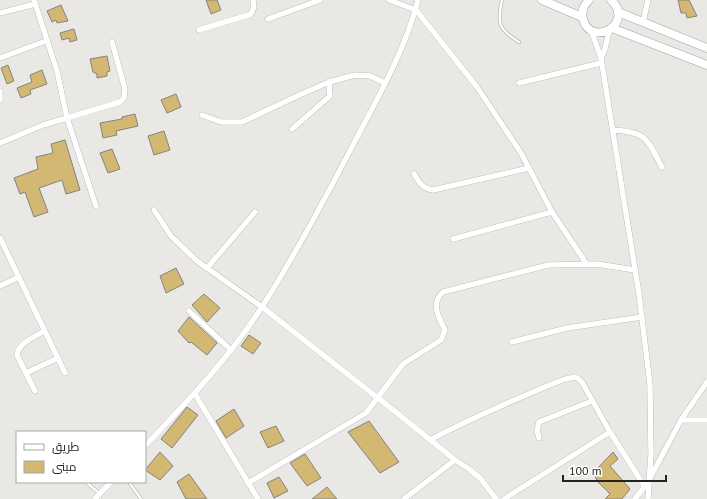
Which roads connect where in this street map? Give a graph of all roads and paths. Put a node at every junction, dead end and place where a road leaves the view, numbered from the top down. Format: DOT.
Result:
graph roads {
  1 [pos="253,0"];
  2 [pos="320,0"];
  3 [pos="389,0"];
  4 [pos="418,0"];
  5 [pos="502,0"];
  6 [pos="542,0"];
  7 [pos="589,0"];
  8 [pos="648,0"];
  9 [pos="614,1"];
  10 [pos="34,2"];
  11 [pos="416,10"];
  12 [pos="618,12"];
  13 [pos="0,13"];
  14 [pos="582,17"];
  15 [pos="268,19"];
  16 [pos="643,22"];
  17 [pos="199,30"];
  18 [pos="591,30"];
  19 [pos="610,30"];
  20 [pos="46,41"];
  21 [pos="112,42"];
  22 [pos="519,42"];
  23 [pos="707,48"];
  24 [pos="0,58"];
  25 [pos="601,61"];
  26 [pos="707,65"];
  27 [pos="329,82"];
  28 [pos="385,84"];
  29 [pos="519,84"];
  30 [pos="0,91"];
  31 [pos="0,100"];
  32 [pos="202,115"];
  33 [pos="67,118"];
  34 [pos="292,129"];
  35 [pos="612,130"];
  36 [pos="0,143"];
  37 [pos="662,167"];
  38 [pos="529,168"];
  39 [pos="414,174"];
  40 [pos="96,206"];
  41 [pos="154,210"];
  42 [pos="255,212"];
  43 [pos="552,212"];
  44 [pos="0,238"];
  45 [pos="453,239"];
  46 [pos="586,263"];
  47 [pos="207,268"];
  48 [pos="635,270"];
  49 [pos="19,277"];
  50 [pos="0,286"];
  51 [pos="262,308"];
  52 [pos="189,311"];
  53 [pos="642,317"];
  54 [pos="44,331"];
  55 [pos="512,342"];
  56 [pos="230,350"];
  57 [pos="58,358"];
  58 [pos="26,373"];
  59 [pos="65,373"];
  60 [pos="707,382"];
  61 [pos="35,391"];
  62 [pos="195,394"];
  63 [pos="377,398"];
  64 [pos="592,400"];
  65 [pos="681,420"];
  66 [pos="707,420"];
  67 [pos="610,432"];
  68 [pos="540,438"];
  69 [pos="430,440"];
  70 [pos="146,445"];
  71 [pos="455,460"];
  72 [pos="648,481"];
  73 [pos="87,483"];
  74 [pos="110,483"];
  75 [pos="130,483"];
  76 [pos="248,483"];
  77 [pos="645,487"];
  78 [pos="100,494"];
  79 [pos="95,499"];
  80 [pos="141,499"];
  81 [pos="258,499"];
  82 [pos="404,499"];
  83 [pos="496,499"];
  84 [pos="504,499"];
  85 [pos="635,499"];
  86 [pos="648,499"];
  1 -- 17 [label="street"];
  2 -- 15 [label="street"];
  3 -- 11 [label="street"];
  4 -- 11 [label="street"];
  5 -- 22 [label="lane"];
  6 -- 14 [label="main road"];
  7 -- 14 [label="main road"];
  8 -- 16 [label="street"];
  9 -- 12 [label="main road"];
  10 -- 13 [label="street"];
  10 -- 20 [label="street"];
  11 -- 28 [label="street"];
  11 -- 38 [label="street"];
  12 -- 16 [label="main road"];
  12 -- 19 [label="main road"];
  14 -- 18 [label="main road"];
  16 -- 23 [label="main road"];
  18 -- 19 [label="main road"];
  18 -- 25 [label="street"];
  19 -- 25 [label="street"];
  19 -- 26 [label="main road"];
  20 -- 24 [label="street"];
  20 -- 33 [label="street"];
  21 -- 33 [label="street"];
  25 -- 29 [label="street"];
  25 -- 35 [label="street"];
  27 -- 28 [label="street"];
  27 -- 32 [label="street"];
  27 -- 34 [label="street"];
  28 -- 51 [label="street"];
  30 -- 31 [label="street"];
  33 -- 36 [label="street"];
  33 -- 40 [label="street"];
  35 -- 37 [label="street"];
  35 -- 48 [label="street"];
  38 -- 39 [label="street"];
  38 -- 43 [label="street"];
  41 -- 47 [label="street"];
  42 -- 47 [label="street"];
  43 -- 45 [label="street"];
  43 -- 46 [label="street"];
  44 -- 49 [label="street"];
  46 -- 48 [label="street"];
  46 -- 63 [label="street"];
  47 -- 51 [label="street"];
  48 -- 53 [label="street"];
  49 -- 50 [label="street"];
  49 -- 54 [label="street"];
  51 -- 56 [label="street"];
  51 -- 63 [label="street"];
  52 -- 56 [label="street"];
  53 -- 55 [label="street"];
  53 -- 72 [label="street"];
  54 -- 57 [label="street"];
  54 -- 58 [label="street"];
  56 -- 62 [label="street"];
  57 -- 58 [label="street"];
  57 -- 59 [label="street"];
  58 -- 61 [label="street"];
  60 -- 65 [label="street"];
  62 -- 70 [label="street"];
  62 -- 76 [label="street"];
  63 -- 69 [label="street"];
  63 -- 76 [label="street"];
  64 -- 67 [label="street"];
  64 -- 68 [label="street"];
  64 -- 69 [label="street"];
  65 -- 66 [label="street"];
  65 -- 72 [label="street"];
  67 -- 77 [label="street"];
  67 -- 84 [label="street"];
  69 -- 71 [label="street"];
  71 -- 82 [label="street"];
  71 -- 83 [label="street"];
  72 -- 77 [label="street"];
  72 -- 86 [label="street"];
  73 -- 78 [label="lane"];
  74 -- 78 [label="street"];
  75 -- 80 [label="lane"];
  76 -- 81 [label="street"];
  77 -- 85 [label="street"];
  78 -- 79 [label="street"];
}
